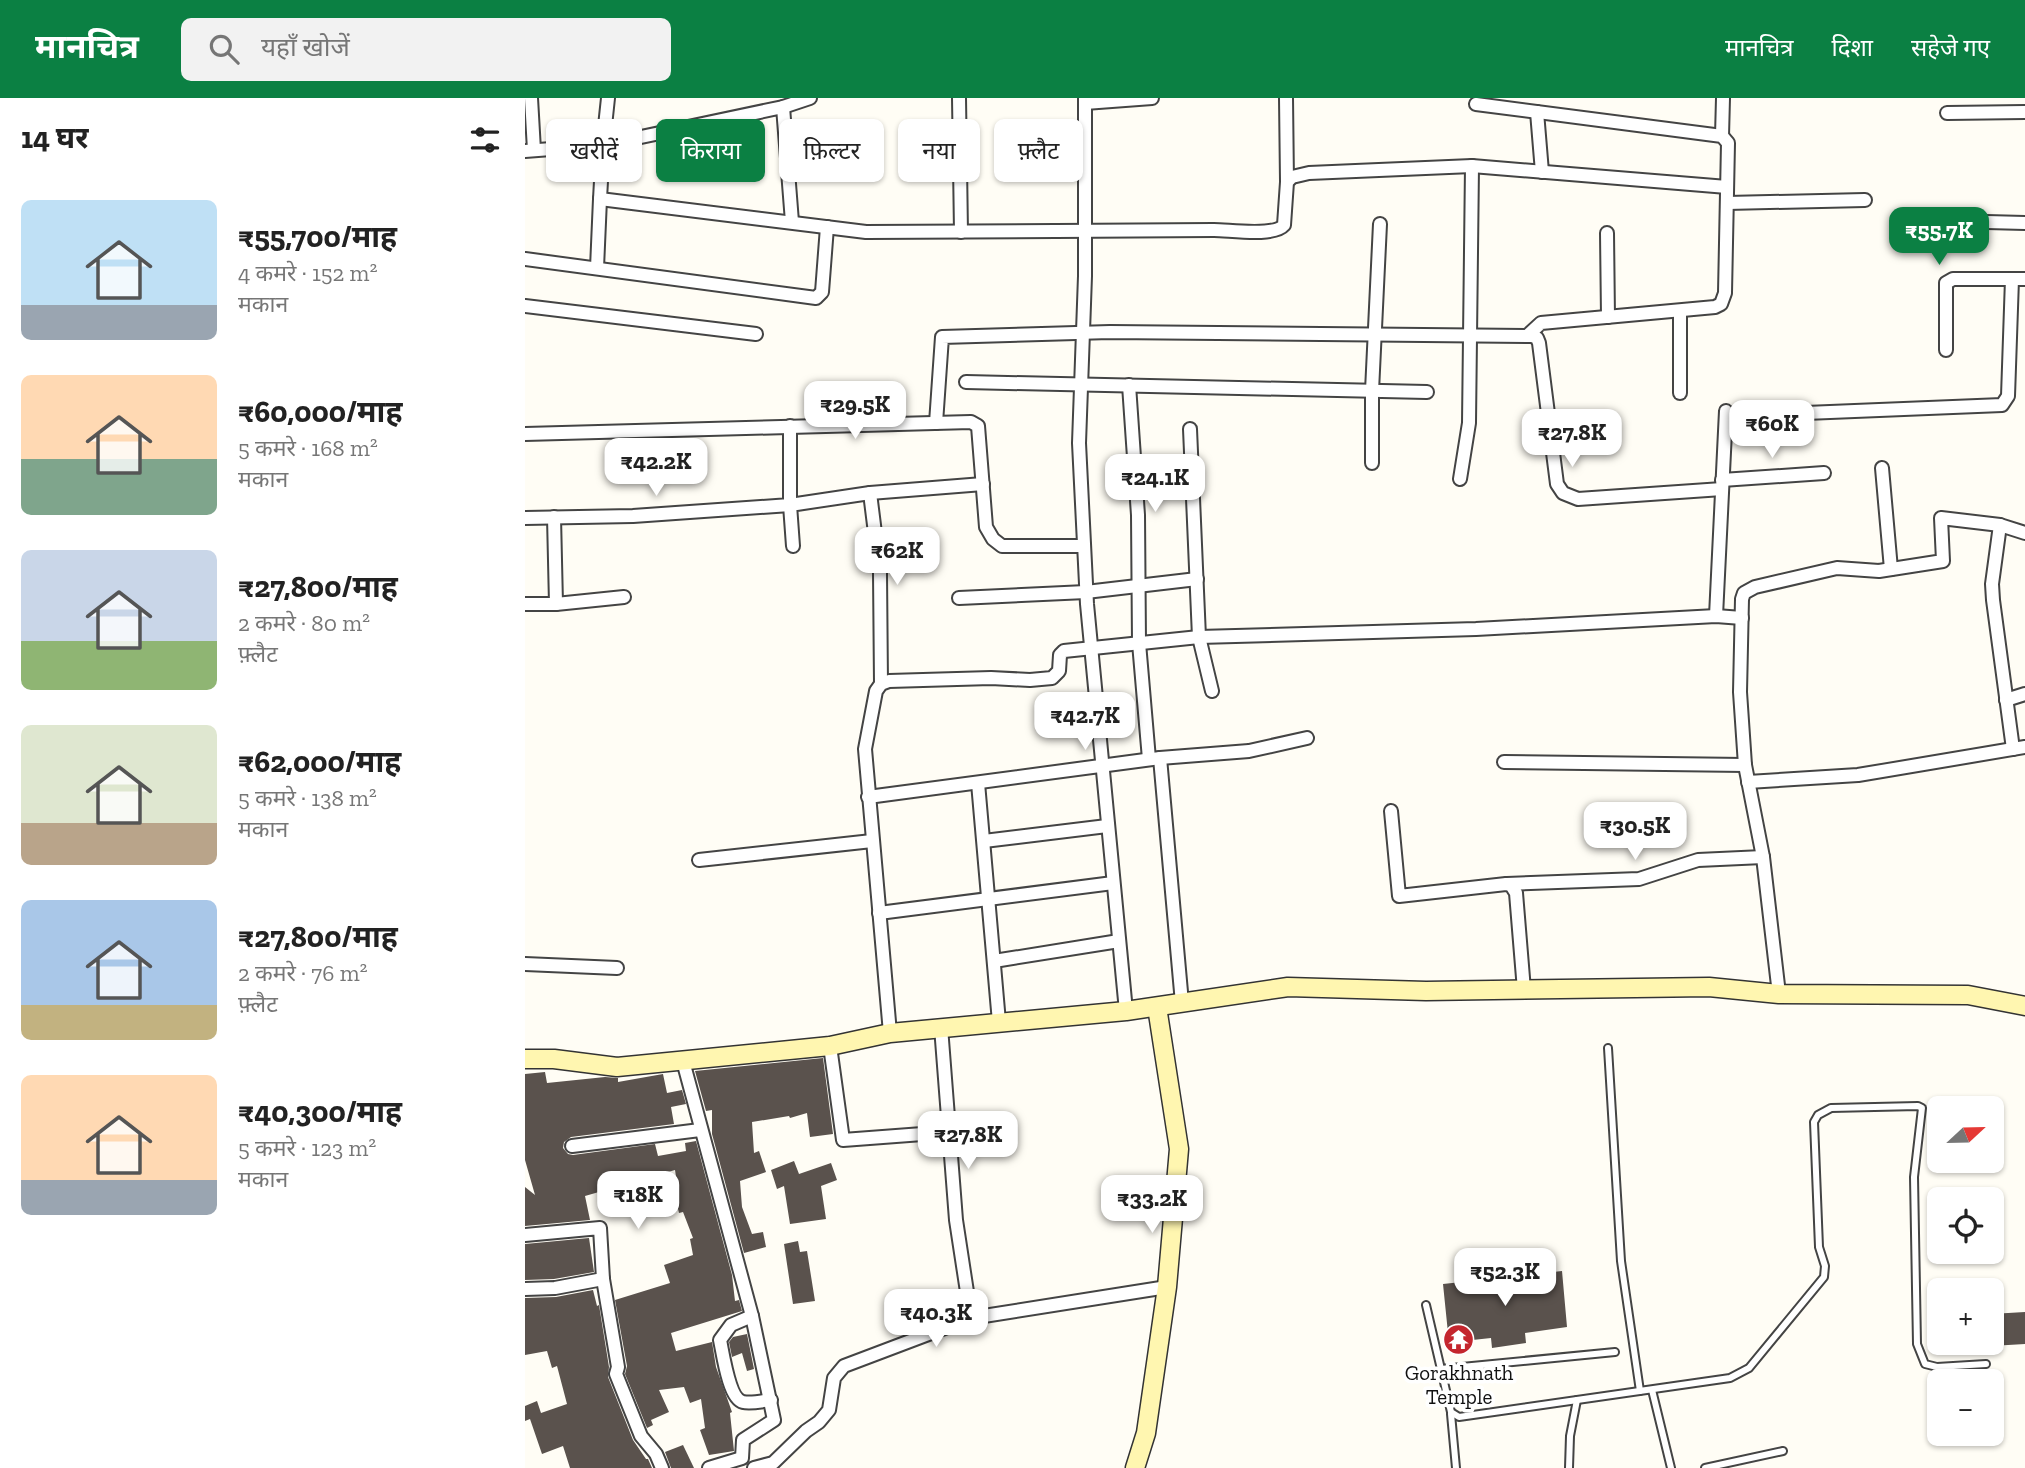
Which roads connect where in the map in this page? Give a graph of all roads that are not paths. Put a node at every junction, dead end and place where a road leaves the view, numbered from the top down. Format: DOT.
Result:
graph roads {
  1 [pos="531,98"];
  2 [pos="607,98"];
  3 [pos="810,98"];
  4 [pos="959,98"];
  5 [pos="1152,98"];
  6 [pos="1286,98"];
  7 [pos="1723,98"];
  8 [pos="1085,101"];
  9 [pos="1476,104"];
  10 [pos="783,107"];
  11 [pos="1537,112"];
  12 [pos="2025,112"];
  13 [pos="1947,113"];
  14 [pos="605,119"];
  15 [pos="1722,136"];
  16 [pos="642,137"];
  17 [pos="530,150"];
  18 [pos="1472,166"];
  19 [pos="1542,172"];
  20 [pos="601,182"];
  21 [pos="1287,183"];
  22 [pos="1727,187"];
  23 [pos="600,199"];
  24 [pos="1865,200"];
  25 [pos="1727,203"];
  26 [pos="1948,221"];
  27 [pos="792,222"];
  28 [pos="2025,222"];
  29 [pos="1380,224"];
  30 [pos="827,227"];
  31 [pos="1085,230"];
  32 [pos="961,232"];
  33 [pos="1607,233"];
  34 [pos="525,259"];
  35 [pos="597,268"];
  36 [pos="2019,279"];
  37 [pos="525,306"];
  38 [pos="1680,311"];
  39 [pos="1608,317"];
  40 [pos="1082,332"];
  41 [pos="756,334"];
  42 [pos="1374,335"];
  43 [pos="1470,336"];
  44 [pos="1527,336"];
  45 [pos="1945,351"];
  46 [pos="966,383"];
  47 [pos="1080,385"];
  48 [pos="1129,385"];
  49 [pos="1372,391"];
  50 [pos="1427,392"];
  51 [pos="1680,393"];
  52 [pos="1726,411"];
  53 [pos="1781,414"];
  54 [pos="936,423"];
  55 [pos="790,426"];
  56 [pos="1190,429"];
  57 [pos="525,434"];
  58 [pos="1371,463"];
  59 [pos="1882,468"];
  60 [pos="1824,473"];
  61 [pos="1460,479"];
  62 [pos="983,484"];
  63 [pos="1722,484"];
  64 [pos="870,494"];
  65 [pos="790,505"];
  66 [pos="554,517"];
  67 [pos="525,518"];
  68 [pos="2000,525"];
  69 [pos="2025,533"];
  70 [pos="793,546"];
  71 [pos="1084,546"];
  72 [pos="1891,569"];
  73 [pos="1197,579"];
  74 [pos="1139,586"];
  75 [pos="1086,592"];
  76 [pos="624,597"];
  77 [pos="959,598"];
  78 [pos="525,604"];
  79 [pos="557,604"];
  80 [pos="1716,616"];
  81 [pos="1742,618"];
  82 [pos="1199,637"];
  83 [pos="1139,643"];
  84 [pos="1091,648"];
  85 [pos="881,684"];
  86 [pos="1213,691"];
  87 [pos="2025,694"];
  88 [pos="2006,699"];
  89 [pos="1307,738"];
  90 [pos="2019,748"];
  91 [pos="1154,759"];
  92 [pos="1504,762"];
  93 [pos="1745,765"];
  94 [pos="1101,767"];
  95 [pos="1748,782"];
  96 [pos="978,783"];
  97 [pos="867,797"];
  98 [pos="1391,811"];
  99 [pos="1107,826"];
  100 [pos="871,841"];
  101 [pos="984,841"];
  102 [pos="1763,857"];
  103 [pos="699,860"];
  104 [pos="1113,883"];
  105 [pos="1507,884"];
  106 [pos="989,899"];
  107 [pos="879,913"];
  108 [pos="1119,941"];
  109 [pos="994,961"];
  110 [pos="525,964"];
  111 [pos="617,968"];
  112 [pos="1524,990"];
  113 [pos="1779,994"];
  114 [pos="1182,1003"];
  115 [pos="2025,1006"];
  116 [pos="1157,1007"];
  117 [pos="1126,1011"];
  118 [pos="999,1022"];
  119 [pos="941,1027"];
  120 [pos="890,1033"];
  121 [pos="831,1046"];
  122 [pos="1608,1048"];
  123 [pos="525,1059"];
  124 [pos="683,1061"];
  125 [pos="700,1130"];
  126 [pos="949,1132"];
  127 [pos="572,1146"];
  128 [pos="525,1235"];
  129 [pos="603,1279"];
  130 [pos="1167,1287"];
  131 [pos="525,1289"];
  132 [pos="1426,1305"];
  133 [pos="752,1316"];
  134 [pos="971,1318"];
  135 [pos="1615,1352"];
  136 [pos="1986,1364"];
  137 [pos="1441,1369"];
  138 [pos="1651,1390"];
  139 [pos="1640,1391"];
  140 [pos="771,1400"];
  141 [pos="1577,1400"];
  142 [pos="1451,1412"];
  143 [pos="1783,1451"];
  144 [pos="749,1465"];
  145 [pos="662,1468"];
  146 [pos="709,1468"];
  147 [pos="1135,1468"];
  148 [pos="1455,1468"];
  149 [pos="1569,1468"];
  150 [pos="1671,1468"];
  151 [pos="1705,1468"];
  1 -- 17 [label="street"];
  2 -- 14 [label="street"];
  3 -- 10 [label="street"];
  4 -- 32 [label="street"];
  5 -- 8 [label="street"];
  6 -- 21 [label="street"];
  7 -- 15 [label="street"];
  8 -- 31 [label="street"];
  9 -- 11 [label="street"];
  10 -- 16 [label="street"];
  10 -- 27 [label="street"];
  11 -- 15 [label="street"];
  11 -- 19 [label="street"];
  12 -- 13 [label="street"];
  15 -- 22 [label="street"];
  18 -- 19 [label="street"];
  18 -- 21 [label="street"];
  18 -- 43 [label="street"];
  19 -- 22 [label="street"];
  20 -- 23 [label="street"];
  21 -- 31 [label="street"];
  22 -- 25 [label="street"];
  23 -- 27 [label="street"];
  23 -- 35 [label="street"];
  24 -- 25 [label="street"];
  25 -- 38 [label="street"];
  26 -- 28 [label="street"];
  27 -- 30 [label="street"];
  29 -- 42 [label="street"];
  30 -- 32 [label="street"];
  30 -- 35 [label="street"];
  31 -- 32 [label="street"];
  31 -- 40 [label="street"];
  33 -- 39 [label="street"];
  34 -- 35 [label="street"];
  36 -- 45 [label="street"];
  36 -- 53 [label="street"];
  37 -- 41 [label="street"];
  38 -- 39 [label="street"];
  38 -- 51 [label="street"];
  39 -- 44 [label="street"];
  40 -- 42 [label="street"];
  40 -- 47 [label="street"];
  40 -- 54 [label="street"];
  42 -- 43 [label="street"];
  42 -- 49 [label="street"];
  43 -- 44 [label="street"];
  43 -- 61 [label="street"];
  44 -- 63 [label="street"];
  46 -- 47 [label="street"];
  47 -- 48 [label="street"];
  47 -- 71 [label="street"];
  48 -- 49 [label="street"];
  48 -- 74 [label="street"];
  49 -- 50 [label="street"];
  49 -- 58 [label="street"];
  52 -- 63 [label="street"];
  54 -- 55 [label="street"];
  54 -- 62 [label="street"];
  55 -- 57 [label="street"];
  55 -- 65 [label="street"];
  56 -- 73 [label="street"];
  59 -- 72 [label="street"];
  60 -- 63 [label="street"];
  62 -- 64 [label="street"];
  62 -- 71 [label="street"];
  63 -- 80 [label="street"];
  64 -- 65 [label="street"];
  64 -- 85 [label="street"];
  65 -- 66 [label="street"];
  65 -- 70 [label="street"];
  66 -- 67 [label="street"];
  66 -- 79 [label="street"];
  68 -- 69 [label="street"];
  68 -- 72 [label="street"];
  68 -- 88 [label="street"];
  71 -- 75 [label="street"];
  72 -- 81 [label="street"];
  73 -- 74 [label="street"];
  73 -- 82 [label="street"];
  74 -- 75 [label="street"];
  74 -- 83 [label="street"];
  75 -- 77 [label="street"];
  75 -- 84 [label="street"];
  76 -- 79 [label="street"];
  78 -- 79 [label="street"];
  80 -- 81 [label="street"];
  80 -- 82 [label="street"];
  81 -- 93 [label="street"];
  82 -- 83 [label="street"];
  82 -- 86 [label="street"];
  83 -- 84 [label="street"];
  83 -- 91 [label="street"];
  84 -- 85 [label="street"];
  84 -- 94 [label="street"];
  85 -- 97 [label="street"];
  87 -- 88 [label="street"];
  88 -- 90 [label="street"];
  89 -- 91 [label="street"];
  90 -- 95 [label="street"];
  91 -- 94 [label="street"];
  91 -- 114 [label="street"];
  92 -- 93 [label="street"];
  93 -- 95 [label="street"];
  94 -- 96 [label="street"];
  94 -- 99 [label="street"];
  95 -- 102 [label="street"];
  96 -- 97 [label="street"];
  96 -- 101 [label="street"];
  97 -- 100 [label="street"];
  98 -- 105 [label="street"];
  99 -- 101 [label="street"];
  99 -- 104 [label="street"];
  100 -- 103 [label="street"];
  100 -- 107 [label="street"];
  101 -- 106 [label="street"];
  102 -- 105 [label="street"];
  102 -- 113 [label="street"];
  104 -- 106 [label="street"];
  104 -- 108 [label="street"];
  105 -- 112 [label="street"];
  106 -- 107 [label="street"];
  106 -- 109 [label="street"];
  107 -- 120 [label="street"];
  108 -- 109 [label="street"];
  108 -- 117 [label="street"];
  109 -- 118 [label="street"];
  110 -- 111 [label="street"];
  112 -- 113 [label="street"];
  112 -- 114 [label="street"];
  113 -- 115 [label="street"];
  114 -- 116 [label="street"];
  116 -- 117 [label="street"];
  116 -- 130 [label="street"];
  117 -- 118 [label="street"];
  118 -- 119 [label="street"];
  119 -- 120 [label="street"];
  119 -- 126 [label="street"];
  120 -- 121 [label="street"];
  121 -- 124 [label="street"];
  121 -- 126 [label="street"];
  122 -- 139 [label="lane"];
  123 -- 124 [label="street"];
  124 -- 125 [label="street"];
  125 -- 127 [label="street"];
  125 -- 133 [label="street"];
  126 -- 134 [label="street"];
  128 -- 129 [label="street"];
  129 -- 131 [label="street"];
  129 -- 145 [label="street"];
  130 -- 134 [label="street"];
  130 -- 147 [label="street"];
  132 -- 137 [label="lane"];
  133 -- 140 [label="street"];
  133 -- 140 [label="street"];
  134 -- 144 [label="street"];
  135 -- 137 [label="lane"];
  136 -- 138 [label="lane"];
  137 -- 142 [label="lane"];
  138 -- 139 [label="lane"];
  138 -- 150 [label="lane"];
  139 -- 141 [label="lane"];
  140 -- 144 [label="street"];
  141 -- 142 [label="lane"];
  141 -- 149 [label="lane"];
  142 -- 148 [label="lane"];
  143 -- 151 [label="lane"];
  144 -- 146 [label="street"];
}
